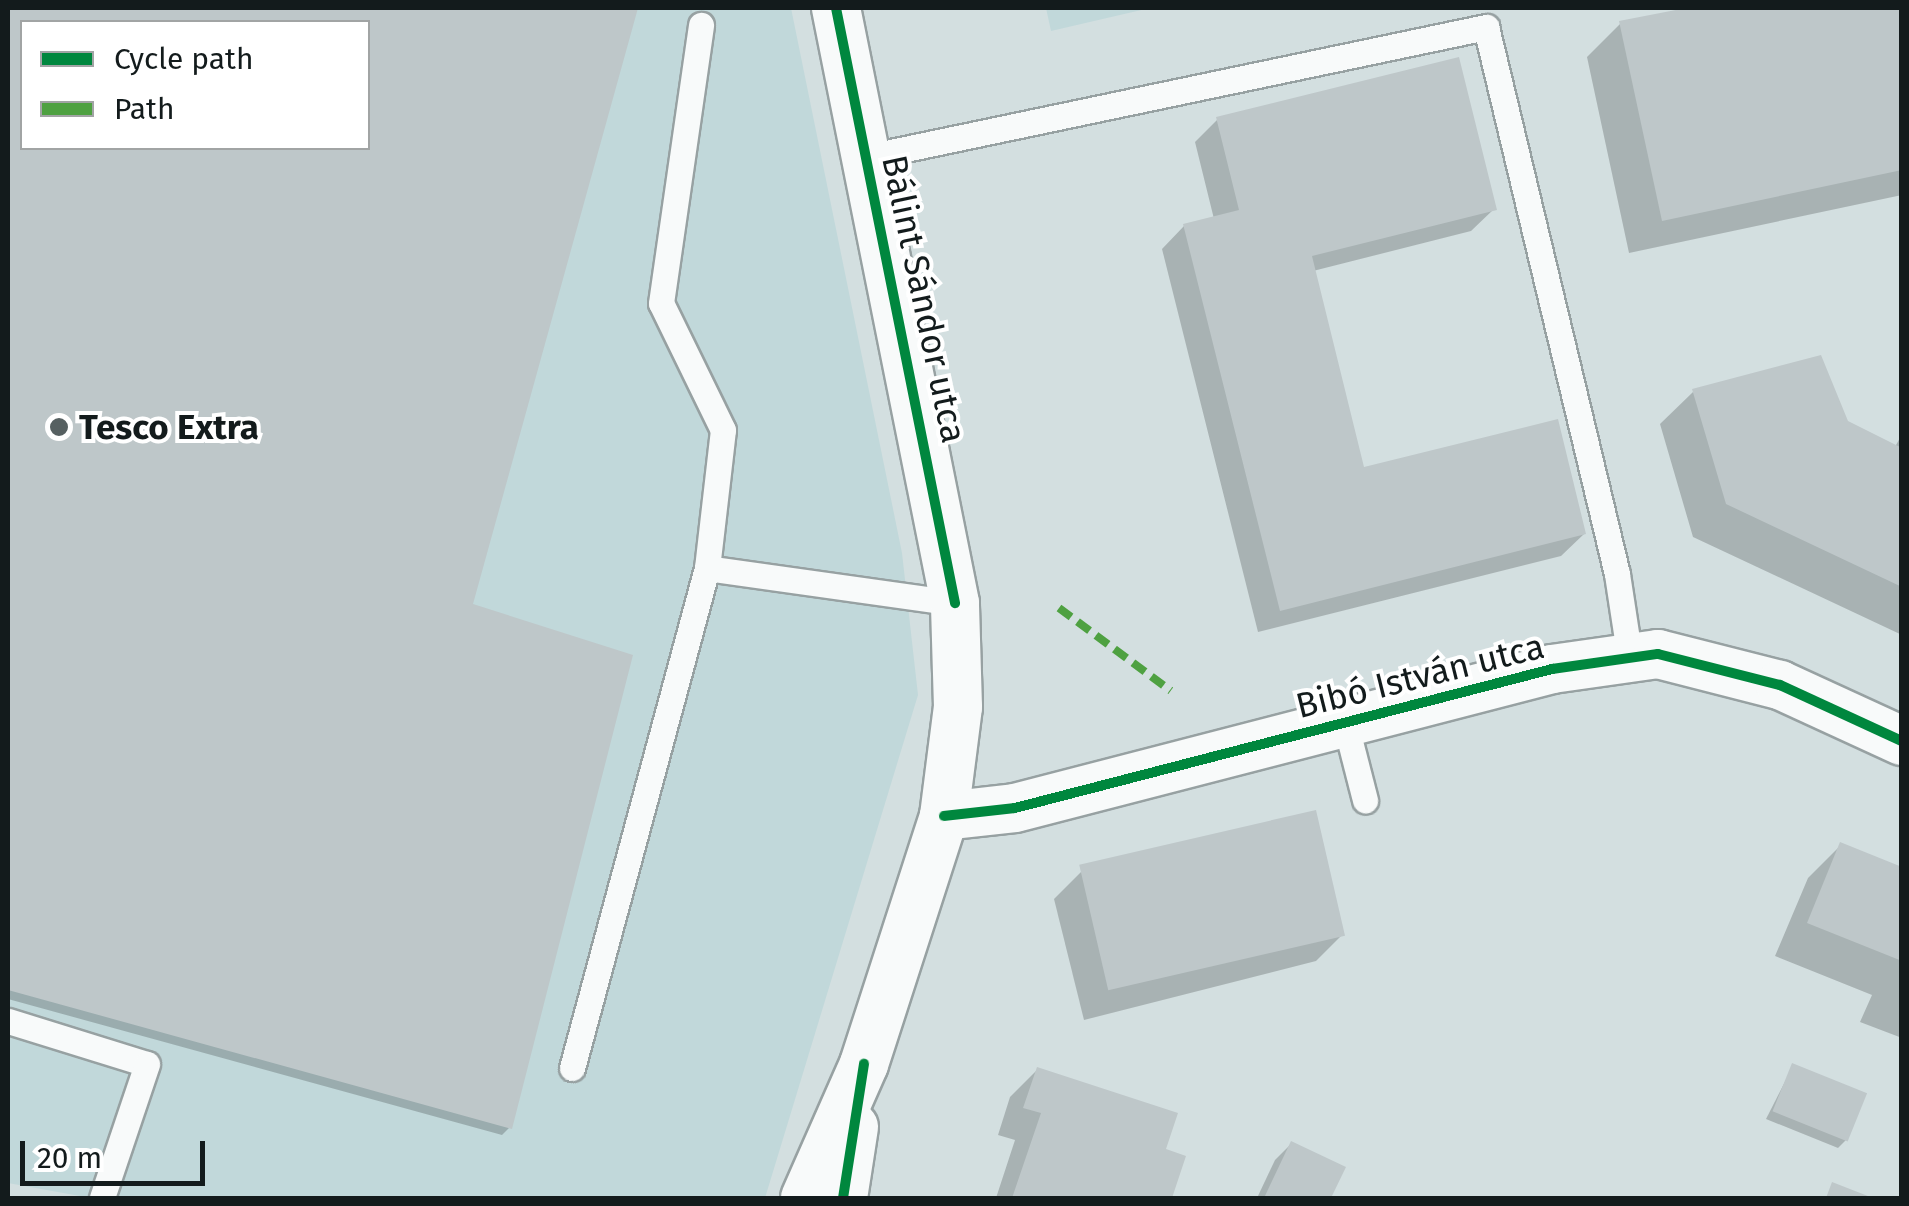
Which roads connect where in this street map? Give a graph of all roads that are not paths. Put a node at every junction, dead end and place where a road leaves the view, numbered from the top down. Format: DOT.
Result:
graph roads {
  1 [pos="836,8"];
  2 [pos="700,24"];
  3 [pos="867,157"];
  4 [pos="706,568"];
  5 [pos="955,603"];
  6 [pos="1630,659"];
  7 [pos="1345,722"];
  8 [pos="1902,741"];
  9 [pos="1365,800"];
  10 [pos="944,816"];
  11 [pos="8,1021"];
  12 [pos="864,1064"];
  13 [pos="572,1068"];
  14 [pos="102,1198"];
  15 [pos="805,1198"];
  16 [pos="843,1198"];
  1 -- 3 [label="street, Bálint Sándor utca"];
  2 -- 4 [label="lane"];
  3 -- 5 [label="street, Bálint Sándor utca"];
  3 -- 6 [label="lane"];
  4 -- 5 [label="lane"];
  4 -- 13 [label="lane"];
  5 -- 10 [label="street, Bálint Sándor utca"];
  6 -- 7 [label="street, Bibó István utca"];
  6 -- 8 [label="street, Bibó István utca"];
  7 -- 9 [label="lane"];
  7 -- 10 [label="street, Bibó István utca"];
  10 -- 12 [label="street, Bálint Sándor utca"];
  11 -- 14 [label="lane"];
  12 -- 15 [label="street, Bálint Sándor utca"];
  12 -- 16 [label="street, Bálint Sándor utca"];
}
